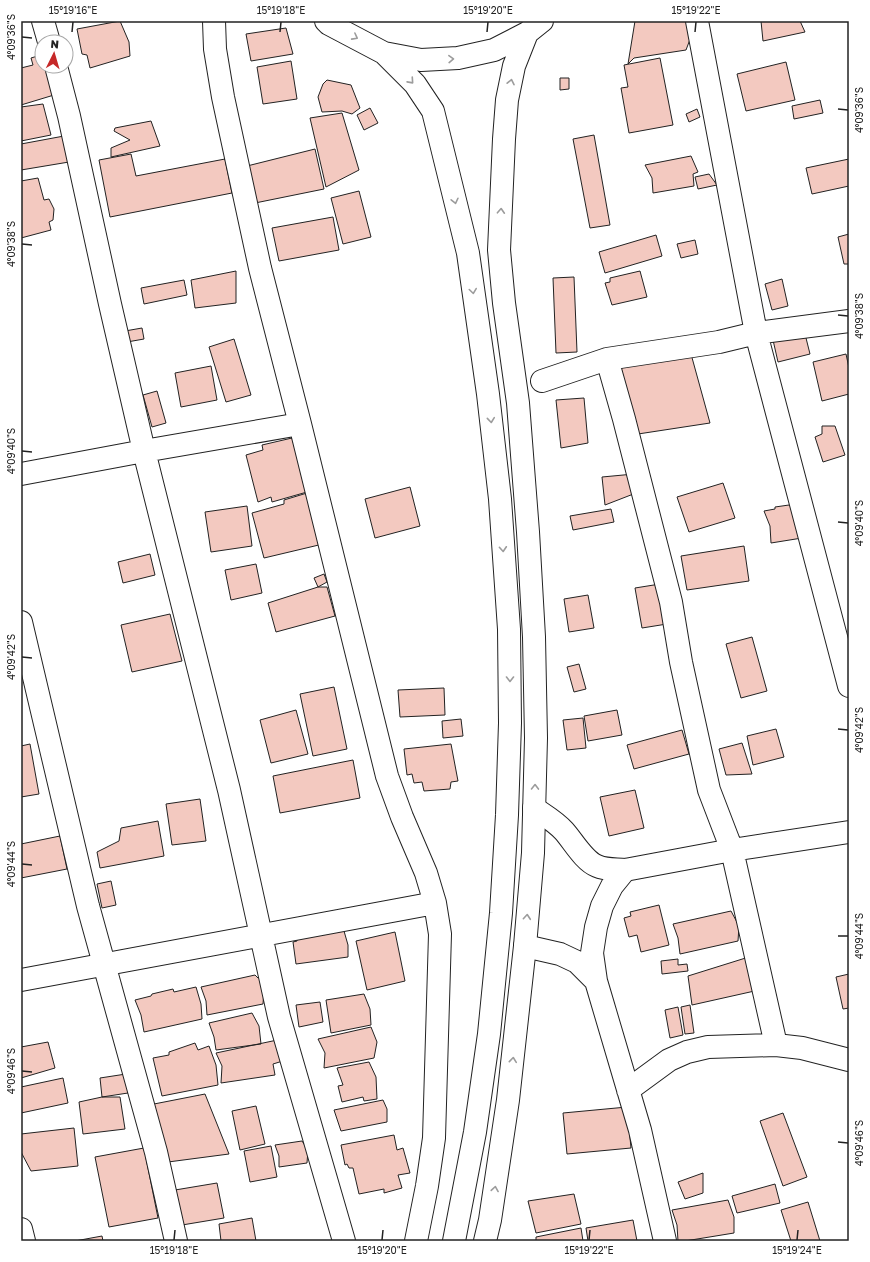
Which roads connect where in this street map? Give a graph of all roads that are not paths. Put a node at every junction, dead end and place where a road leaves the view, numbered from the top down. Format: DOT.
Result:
graph roads {
  1 [pos="44,21"];
  2 [pos="214,21"];
  3 [pos="326,21"];
  4 [pos="697,21"];
  5 [pos="534,27"];
  6 [pos="47,34"];
  7 [pos="384,53"];
  8 [pos="58,74"];
  9 [pos="849,321"];
  10 [pos="756,333"];
  11 [pos="607,359"];
  12 [pos="542,380"];
  13 [pos="300,424"];
  14 [pos="144,451"];
  15 [pos="21,474"];
  16 [pos="21,622"];
  17 [pos="849,686"];
  18 [pos="534,808"];
  19 [pos="849,832"];
  20 [pos="732,850"];
  21 [pos="625,870"];
  22 [pos="435,903"];
  23 [pos="261,936"];
  24 [pos="525,946"];
  25 [pos="104,965"];
  26 [pos="21,980"];
  27 [pos="596,981"];
  28 [pos="776,1045"];
  29 [pos="849,1060"];
  30 [pos="628,1090"];
  31 [pos="490,1220"];
  32 [pos="21,1230"];
  33 [pos="24,1241"];
  34 [pos="176,1241"];
  35 [pos="344,1241"];
  36 [pos="416,1241"];
  37 [pos="454,1241"];
  38 [pos="485,1241"];
  39 [pos="496,1241"];
  40 [pos="665,1241"];
  1 -- 6 [label="main road"];
  2 -- 13 [label="main road"];
  3 -- 7 [label="main road, one-way"];
  4 -- 10 [label="main road"];
  7 -- 5 [label="main road, one-way"];
  18 -- 5 [label="main road, one-way"];
  7 -- 37 [label="main road, one-way"];
  8 -- 14 [label="main road"];
  9 -- 10 [label="main road"];
  10 -- 11 [label="main road"];
  10 -- 17 [label="main road"];
  11 -- 12 [label="main road"];
  11 -- 20 [label="main road"];
  13 -- 14 [label="main road"];
  13 -- 22 [label="main road"];
  14 -- 15 [label="main road"];
  14 -- 23 [label="main road"];
  16 -- 25 [label="main road"];
  18 -- 21 [label="main road"];
  24 -- 18 [label="main road, one-way"];
  19 -- 20 [label="main road"];
  20 -- 21 [label="main road"];
  20 -- 28 [label="main road"];
  21 -- 27 [label="main road"];
  22 -- 23 [label="main road"];
  22 -- 36 [label="main road"];
  23 -- 25 [label="main road"];
  23 -- 35 [label="main road"];
  24 -- 27 [label="main road"];
  31 -- 24 [label="main road, one-way"];
  25 -- 26 [label="main road"];
  25 -- 34 [label="main road"];
  27 -- 30 [label="main road"];
  28 -- 29 [label="main road"];
  28 -- 30 [label="main road"];
  30 -- 40 [label="main road"];
  31 -- 38 [label="main road"];
  31 -- 39 [label="main road"];
  32 -- 33 [label="main road"];
}
